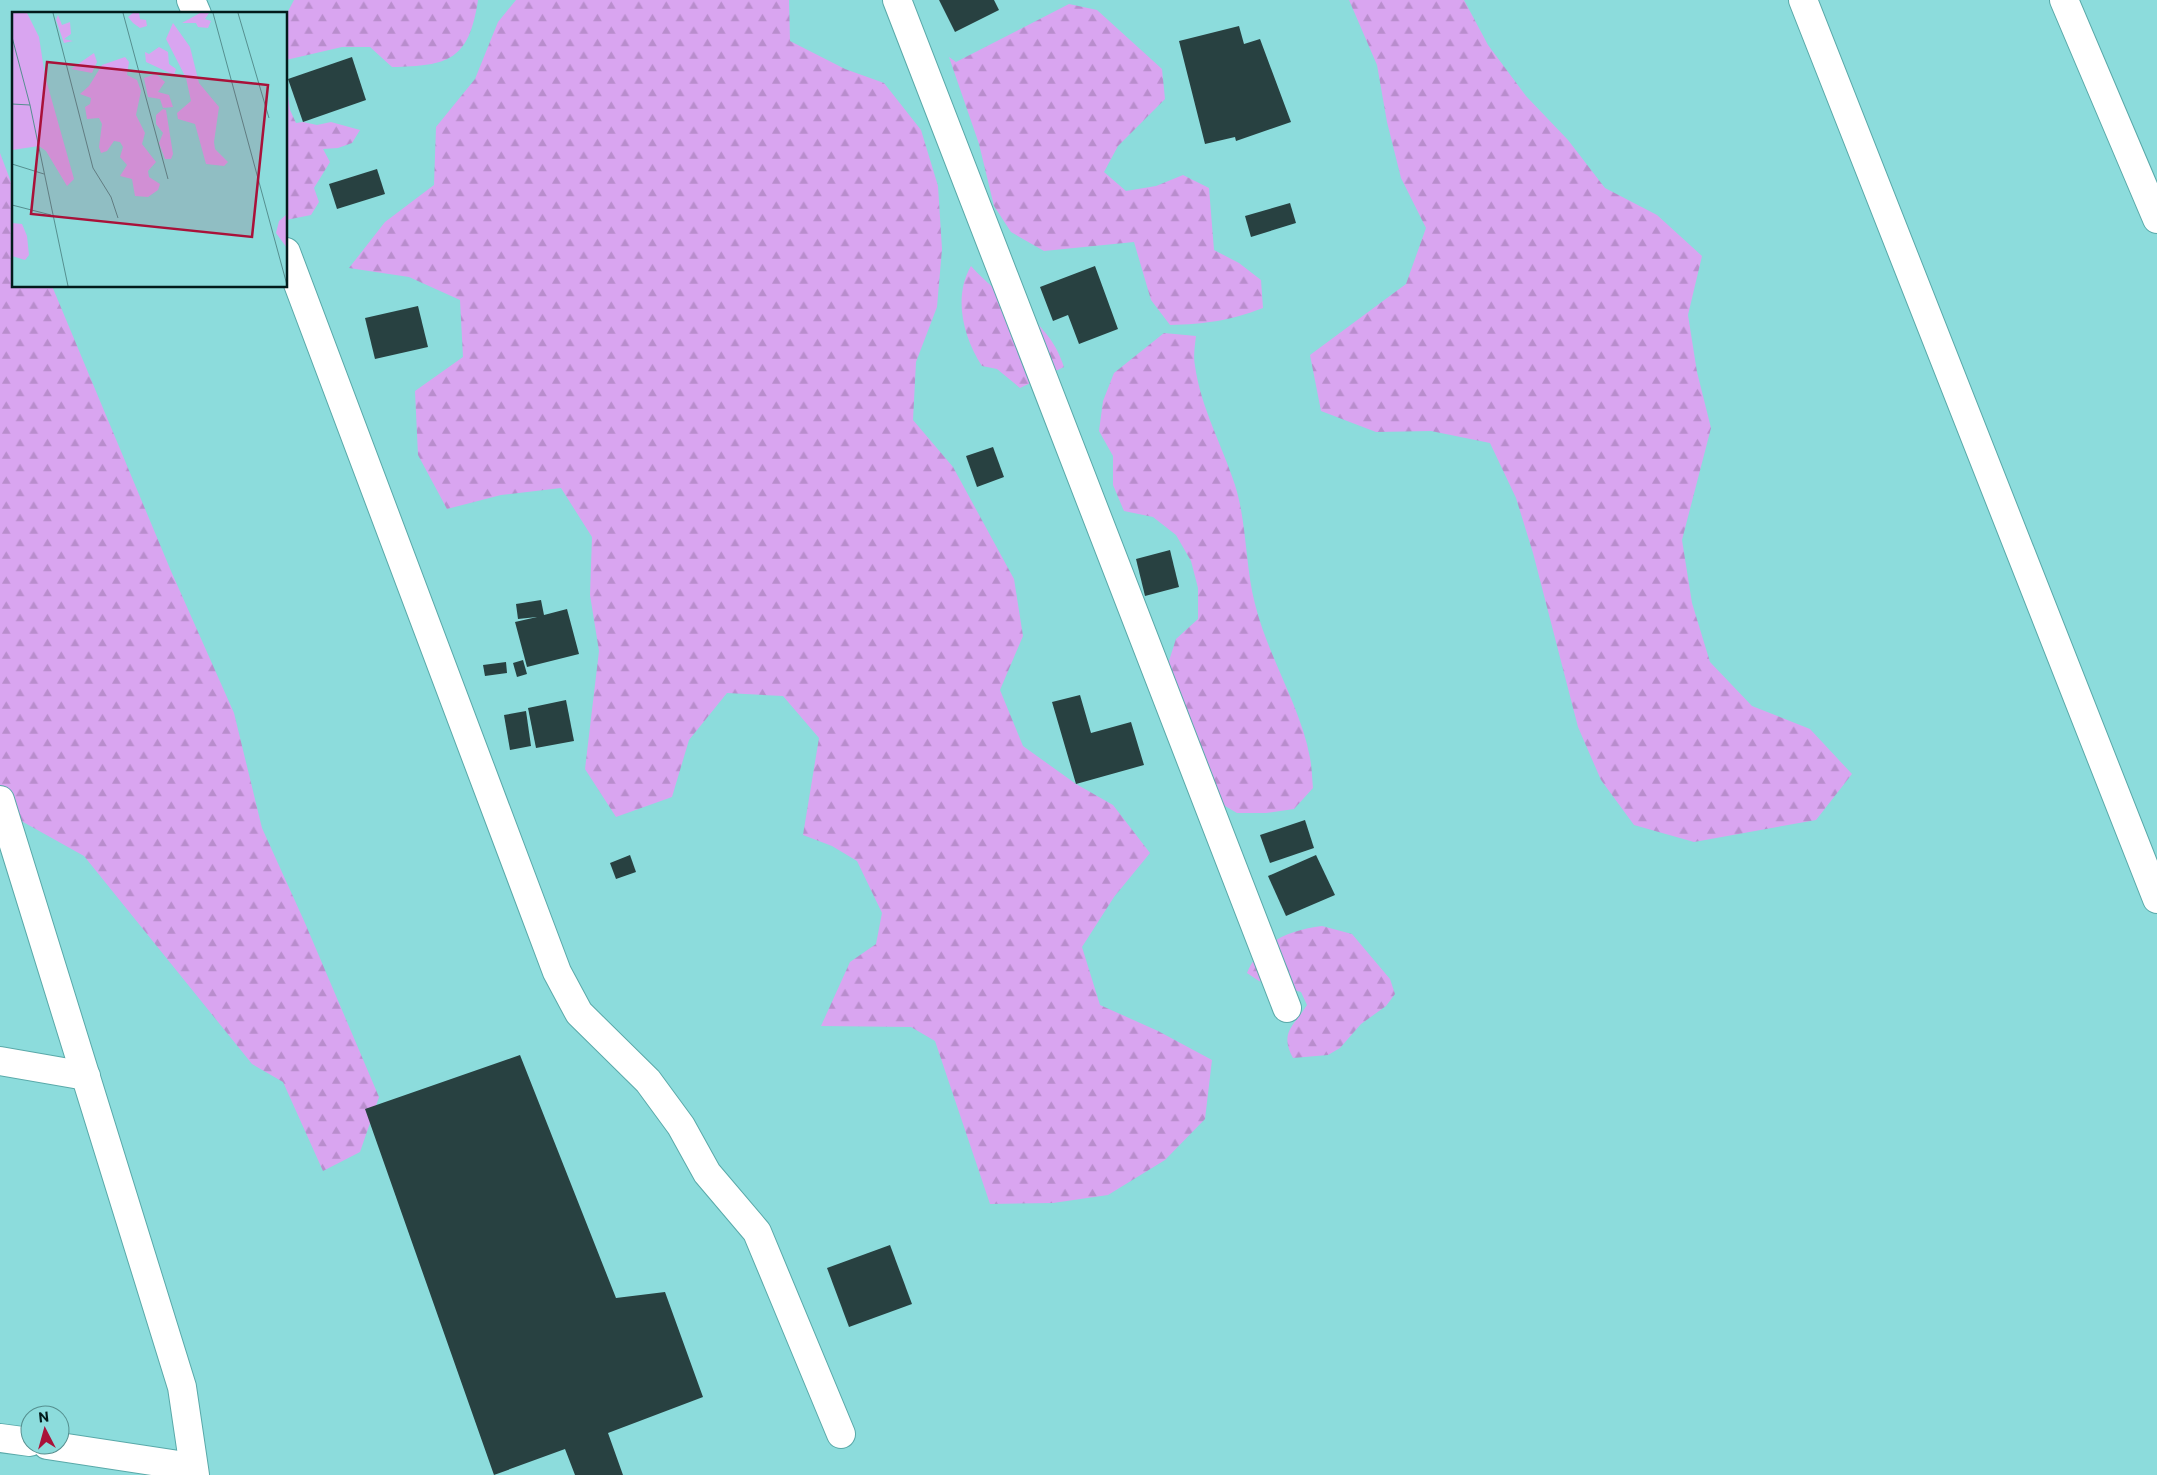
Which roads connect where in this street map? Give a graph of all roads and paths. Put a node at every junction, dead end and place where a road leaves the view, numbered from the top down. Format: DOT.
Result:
graph roads {
  1 [pos="191,0"];
  2 [pos="896,0"];
  3 [pos="1803,0"];
  4 [pos="2064,0"];
  5 [pos="195,12"];
  6 [pos="2157,219"];
  7 [pos="288,257"];
  8 [pos="0,800"];
  9 [pos="2157,899"];
  10 [pos="1288,1008"];
  11 [pos="0,1061"];
  12 [pos="86,1076"];
  13 [pos="841,1434"];
  14 [pos="0,1438"];
  15 [pos="20,1441"];
  16 [pos="70,1449"];
  17 [pos="193,1471"];
  1 -- 5 [label="street"];
  2 -- 10 [label="street"];
  3 -- 9 [label="street"];
  4 -- 6 [label="street"];
  7 -- 13 [label="street"];
  8 -- 12 [label="street"];
  11 -- 12 [label="street"];
  12 -- 17 [label="street"];
  14 -- 15 [label="street"];
  16 -- 17 [label="street"];
}
